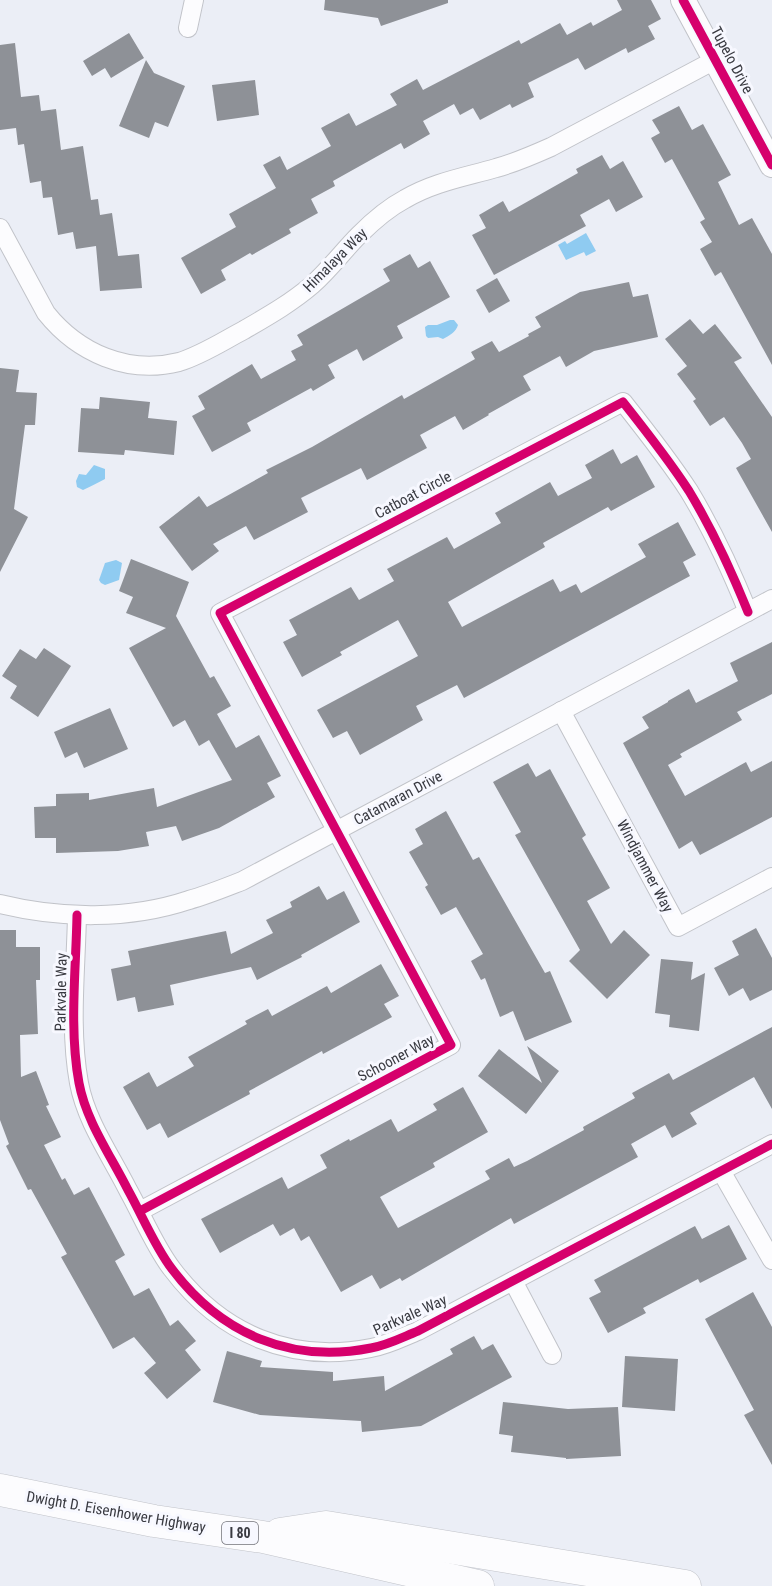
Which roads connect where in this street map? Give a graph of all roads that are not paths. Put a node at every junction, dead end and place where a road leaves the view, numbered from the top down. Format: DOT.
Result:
graph roads {
  1 [pos="194,0"];
  2 [pos="683,0"];
  3 [pos="188,28"];
  4 [pos="715,60"];
  5 [pos="772,165"];
  6 [pos="0,228"];
  7 [pos="772,599"];
  8 [pos="748,612"];
  9 [pos="561,711"];
  10 [pos="337,831"];
  11 [pos="772,877"];
  12 [pos="0,904"];
  13 [pos="77,915"];
  14 [pos="772,1144"];
  15 [pos="721,1171"];
  16 [pos="140,1211"];
  17 [pos="772,1260"];
  18 [pos="513,1281"];
  19 [pos="552,1355"];
  20 [pos="0,1490"];
  21 [pos="264,1537"];
  22 [pos="478,1586"];
  23 [pos="685,1586"];
  1 -- 3 [label="street"];
  2 -- 4 [label="street, Tupelo Drive"];
  4 -- 5 [label="street, Tupelo Drive"];
  4 -- 6 [label="street, Himalaya Way"];
  7 -- 8 [label="street, Catamaran Drive"];
  8 -- 9 [label="street, Catamaran Drive"];
  8 -- 10 [label="street, Catboat Circle"];
  9 -- 10 [label="street, Catamaran Drive"];
  9 -- 11 [label="street, Windjammer Way"];
  10 -- 13 [label="street, Catamaran Drive"];
  10 -- 16 [label="street, Schooner Way"];
  12 -- 13 [label="street, Catamaran Drive"];
  13 -- 16 [label="street, Parkvale Way"];
  14 -- 15 [label="street, Parkvale Way"];
  15 -- 17 [label="street"];
  15 -- 18 [label="street, Parkvale Way"];
  16 -- 18 [label="street, Parkvale Way"];
  18 -- 19 [label="street"];
  20 -- 21 [label="highway, Dwight D. Eisenhower Highway / I 80"];
  21 -- 22 [label="highway, Dwight D. Eisenhower Highway / I 80"];
  21 -- 23 [label="highway"];
}
